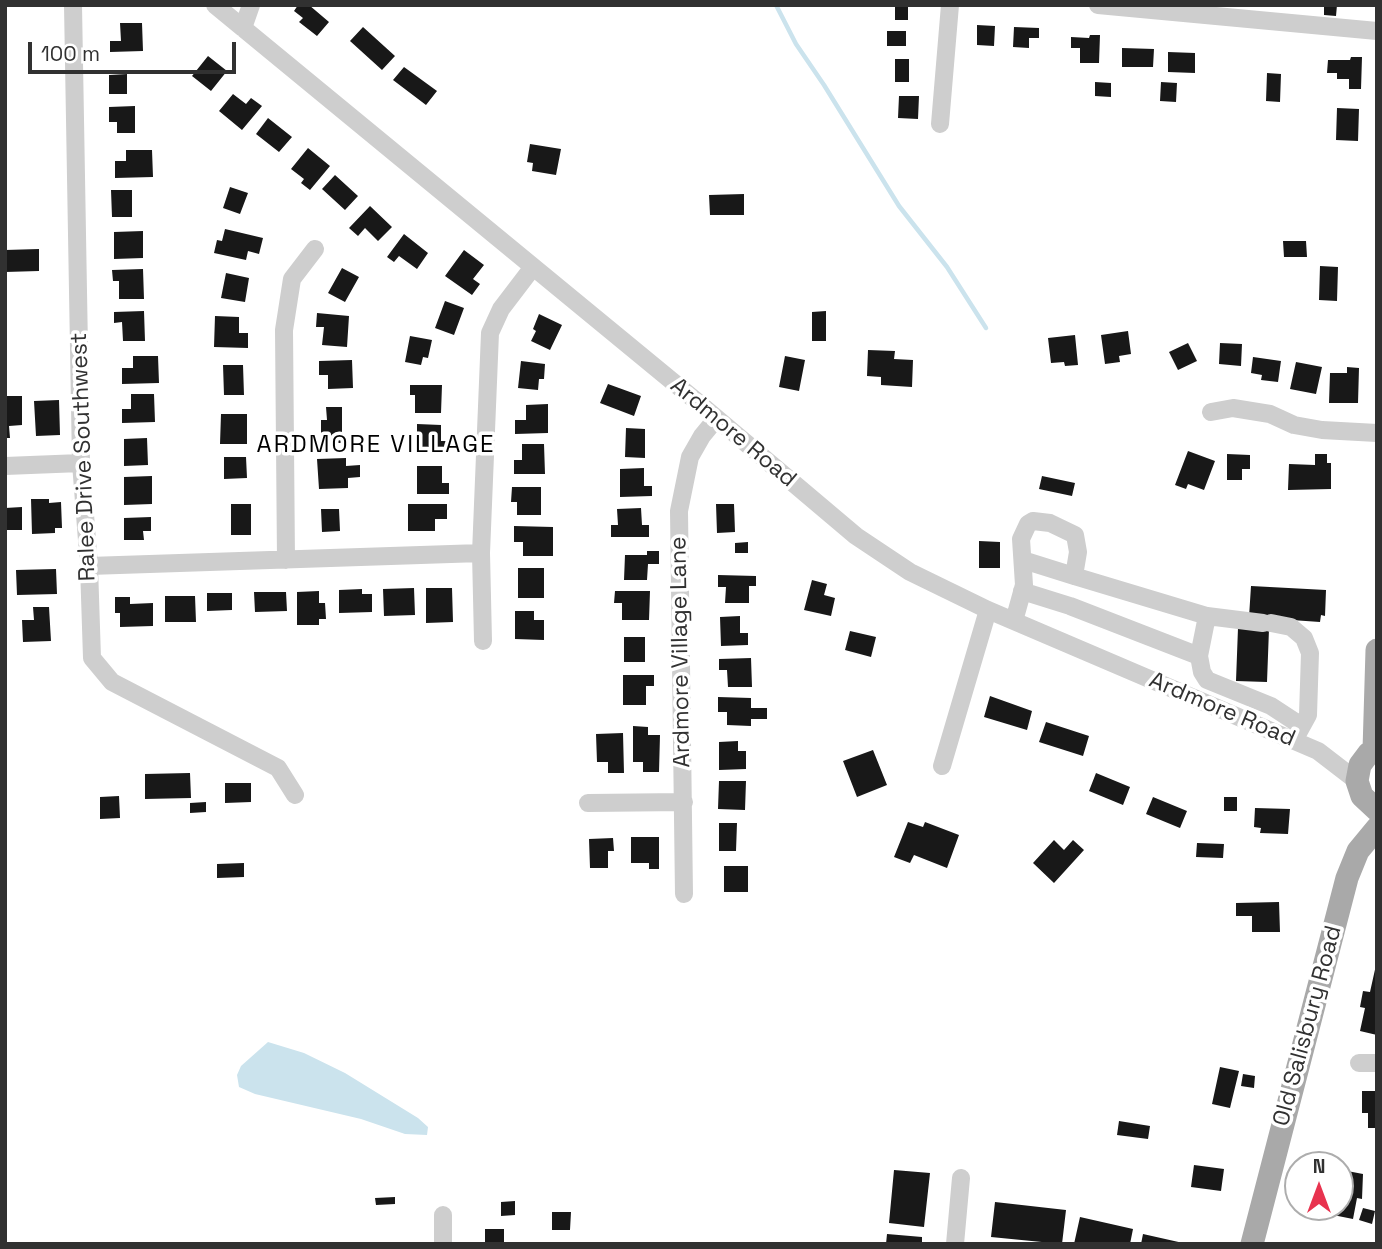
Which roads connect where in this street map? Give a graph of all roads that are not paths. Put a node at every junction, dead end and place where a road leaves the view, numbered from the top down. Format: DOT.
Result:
graph roads {
  1 [pos="73,5"];
  2 [pos="215,5"];
  3 [pos="251,5"];
  4 [pos="950,5"];
  5 [pos="1098,5"];
  6 [pos="1124,7"];
  7 [pos="243,28"];
  8 [pos="1377,31"];
  9 [pos="940,124"];
  10 [pos="315,250"];
  11 [pos="533,267"];
  12 [pos="1211,412"];
  13 [pos="716,419"];
  14 [pos="1377,433"];
  15 [pos="81,463"];
  16 [pos="5,466"];
  17 [pos="481,553"];
  18 [pos="286,560"];
  19 [pos="1023,560"];
  20 [pos="89,566"];
  21 [pos="1074,576"];
  22 [pos="1022,591"];
  23 [pos="988,610"];
  24 [pos="1207,616"];
  25 [pos="1014,621"];
  26 [pos="483,641"];
  27 [pos="1377,650"];
  28 [pos="1199,656"];
  29 [pos="1377,697"];
  30 [pos="1301,726"];
  31 [pos="1318,751"];
  32 [pos="1372,752"];
  33 [pos="942,766"];
  34 [pos="295,795"];
  35 [pos="1365,796"];
  36 [pos="684,802"];
  37 [pos="588,803"];
  38 [pos="1377,828"];
  39 [pos="1358,851"];
  40 [pos="684,894"];
  41 [pos="961,1178"];
  42 [pos="443,1214"];
  43 [pos="443,1244"];
  44 [pos="955,1244"];
  45 [pos="1252,1244"];
  1 -- 15 [label="street, Ralee Drive Southwest"];
  2 -- 7 [label="street, Ardmore Road"];
  3 -- 7 [label="street"];
  4 -- 9 [label="street"];
  5 -- 6 [label="street"];
  6 -- 8 [label="street"];
  7 -- 11 [label="street, Ardmore Road"];
  10 -- 18 [label="street"];
  11 -- 13 [label="street, Ardmore Road"];
  11 -- 17 [label="street"];
  12 -- 14 [label="street"];
  13 -- 23 [label="street, Ardmore Road"];
  13 -- 36 [label="street, Ardmore Village Lane"];
  15 -- 16 [label="street"];
  15 -- 20 [label="street, Ralee Drive Southwest"];
  17 -- 18 [label="street"];
  17 -- 26 [label="street"];
  18 -- 20 [label="street"];
  19 -- 21 [label="street"];
  19 -- 21 [label="street"];
  19 -- 22 [label="street"];
  20 -- 34 [label="street, Ralee Drive Southwest"];
  21 -- 24 [label="street"];
  22 -- 25 [label="street"];
  22 -- 28 [label="street"];
  23 -- 25 [label="street, Ardmore Road"];
  23 -- 33 [label="street"];
  24 -- 28 [label="street"];
  24 -- 30 [label="street"];
  25 -- 30 [label="street, Ardmore Road"];
  27 -- 29 [label="main road, Old Salisbury Road"];
  28 -- 30 [label="street"];
  29 -- 32 [label="main road, Old Salisbury Road"];
  30 -- 31 [label="street, Ardmore Road"];
  31 -- 32 [label="street, Ardmore Road"];
  31 -- 35 [label="street, Ardmore Road"];
  32 -- 35 [label="main road, Old Salisbury Road"];
  35 -- 39 [label="main road, Old Salisbury Road"];
  36 -- 37 [label="street"];
  36 -- 40 [label="street, Ardmore Village Lane"];
  38 -- 39 [label="main road, Old Salisbury Road"];
  39 -- 45 [label="main road, Old Salisbury Road"];
  41 -- 44 [label="street"];
  42 -- 43 [label="street"];
}
